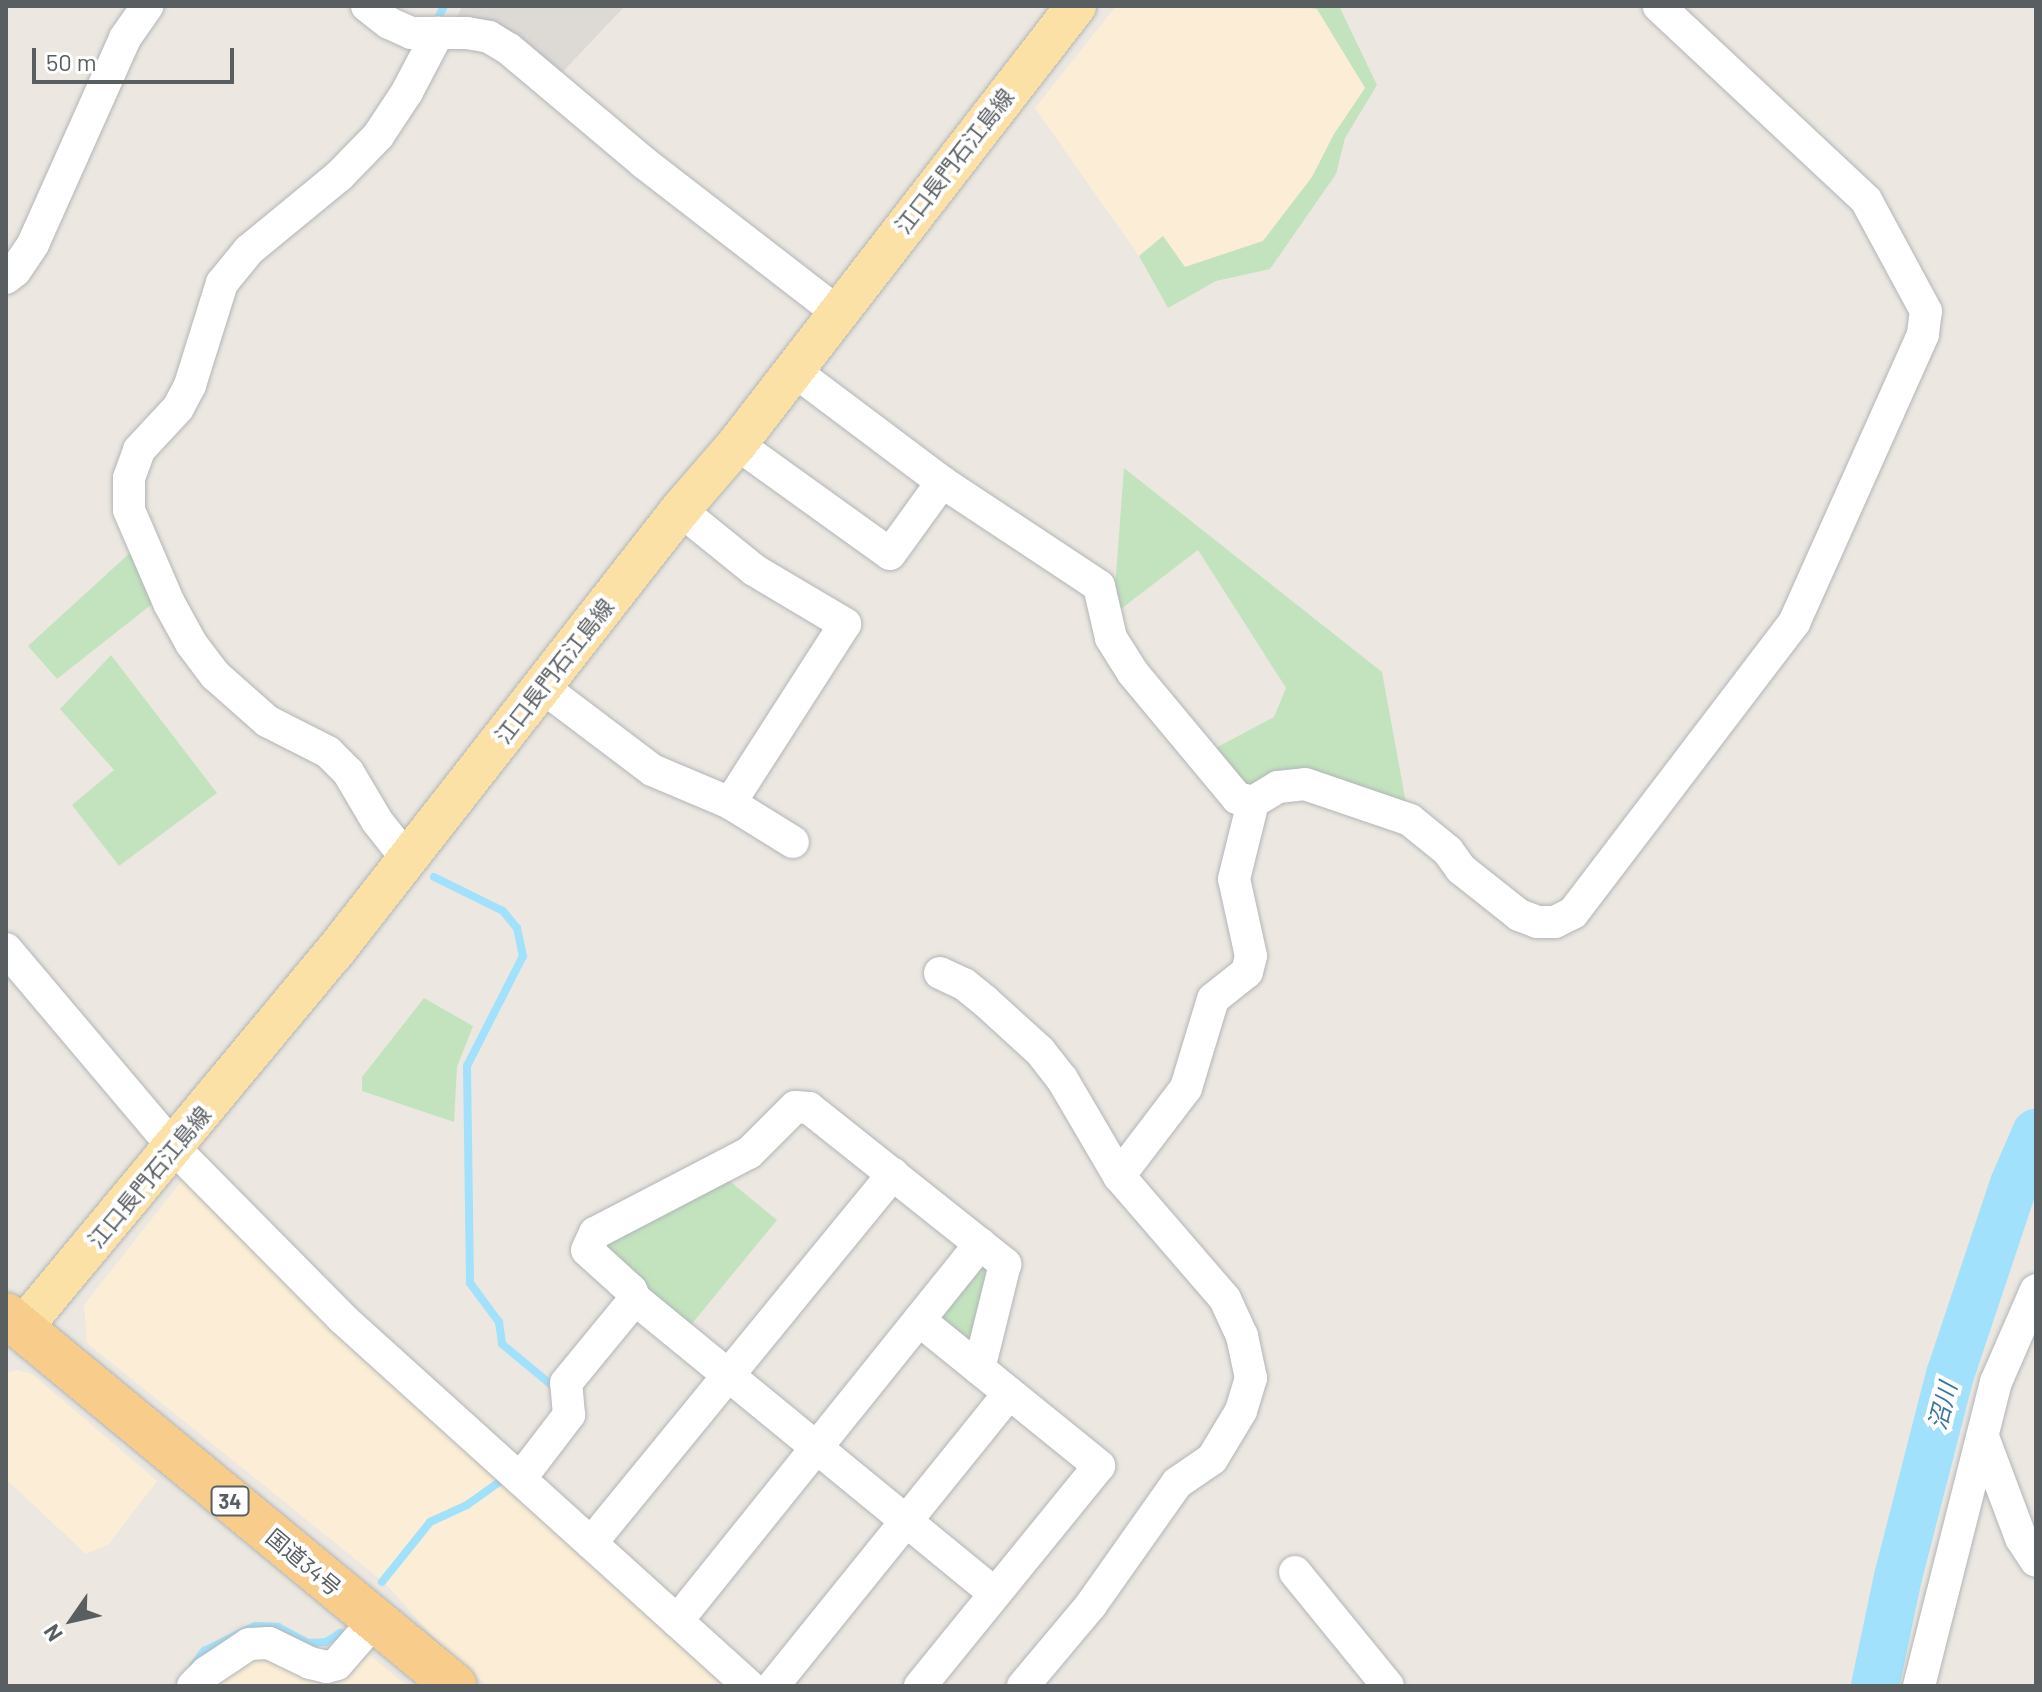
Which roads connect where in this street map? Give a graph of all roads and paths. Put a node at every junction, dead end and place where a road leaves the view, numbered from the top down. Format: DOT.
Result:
graph roads {
  1 [pos="147,6"];
  2 [pos="367,6"];
  3 [pos="1076,6"];
  4 [pos="1659,6"];
  5 [pos="438,33"];
  6 [pos="6,278"];
  7 [pos="836,311"];
  8 [pos="793,370"];
  9 [pos="737,444"];
  10 [pos="942,482"];
  11 [pos="680,510"];
  12 [pos="541,686"];
  13 [pos="1253,802"];
  14 [pos="730,803"];
  15 [pos="793,842"];
  16 [pos="407,859"];
  17 [pos="6,949"];
  18 [pos="940,973"];
  19 [pos="174,1148"];
  20 [pos="893,1174"];
  21 [pos="1119,1176"];
  22 [pos="980,1244"];
  23 [pos="2036,1290"];
  24 [pos="635,1299"];
  25 [pos="919,1320"];
  26 [pos="11,1330"];
  27 [pos="979,1369"];
  28 [pos="729,1375"];
  29 [pos="1009,1393"];
  30 [pos="1983,1437"];
  31 [pos="816,1448"];
  32 [pos="520,1479"];
  33 [pos="906,1521"];
  34 [pos="591,1543"];
  35 [pos="2036,1561"];
  36 [pos="1295,1572"];
  37 [pos="995,1594"];
  38 [pos="375,1620"];
  39 [pos="677,1621"];
  40 [pos="193,1686"];
  41 [pos="455,1686"];
  42 [pos="749,1686"];
  43 [pos="773,1686"];
  44 [pos="920,1686"];
  45 [pos="1023,1686"];
  46 [pos="1388,1686"];
  47 [pos="1919,1686"];
  1 -- 6 [label="street"];
  2 -- 5 [label="street"];
  3 -- 7 [label="main road, 江口長門石江島線"];
  4 -- 13 [label="street"];
  5 -- 7 [label="street"];
  5 -- 16 [label="street"];
  7 -- 8 [label="main road, 江口長門石江島線"];
  8 -- 9 [label="main road, 江口長門石江島線"];
  8 -- 10 [label="street"];
  9 -- 10 [label="street"];
  9 -- 11 [label="main road, 江口長門石江島線"];
  10 -- 13 [label="street"];
  11 -- 12 [label="main road, 江口長門石江島線"];
  11 -- 14 [label="street"];
  12 -- 14 [label="street"];
  12 -- 16 [label="main road, 江口長門石江島線"];
  13 -- 21 [label="street"];
  14 -- 15 [label="street"];
  16 -- 19 [label="main road, 江口長門石江島線"];
  17 -- 19 [label="street"];
  18 -- 21 [label="street"];
  19 -- 26 [label="main road, 江口長門石江島線"];
  19 -- 32 [label="street"];
  20 -- 22 [label="street"];
  20 -- 24 [label="street"];
  20 -- 28 [label="street"];
  21 -- 45 [label="street"];
  22 -- 25 [label="street"];
  22 -- 27 [label="street"];
  23 -- 30 [label="street"];
  24 -- 28 [label="street"];
  24 -- 32 [label="street"];
  25 -- 27 [label="street"];
  25 -- 31 [label="street"];
  26 -- 38 [label="highway, 国道34号 / 34"];
  27 -- 29 [label="street"];
  28 -- 31 [label="street"];
  28 -- 34 [label="street"];
  29 -- 33 [label="street"];
  29 -- 37 [label="street"];
  30 -- 35 [label="street"];
  30 -- 47 [label="street"];
  31 -- 33 [label="street"];
  31 -- 39 [label="street"];
  32 -- 34 [label="street"];
  33 -- 37 [label="street"];
  33 -- 43 [label="street"];
  34 -- 39 [label="street"];
  36 -- 46 [label="street"];
  37 -- 44 [label="street"];
  38 -- 40 [label="street"];
  38 -- 41 [label="highway, 国道34号 / 34"];
  39 -- 42 [label="street"];
}
